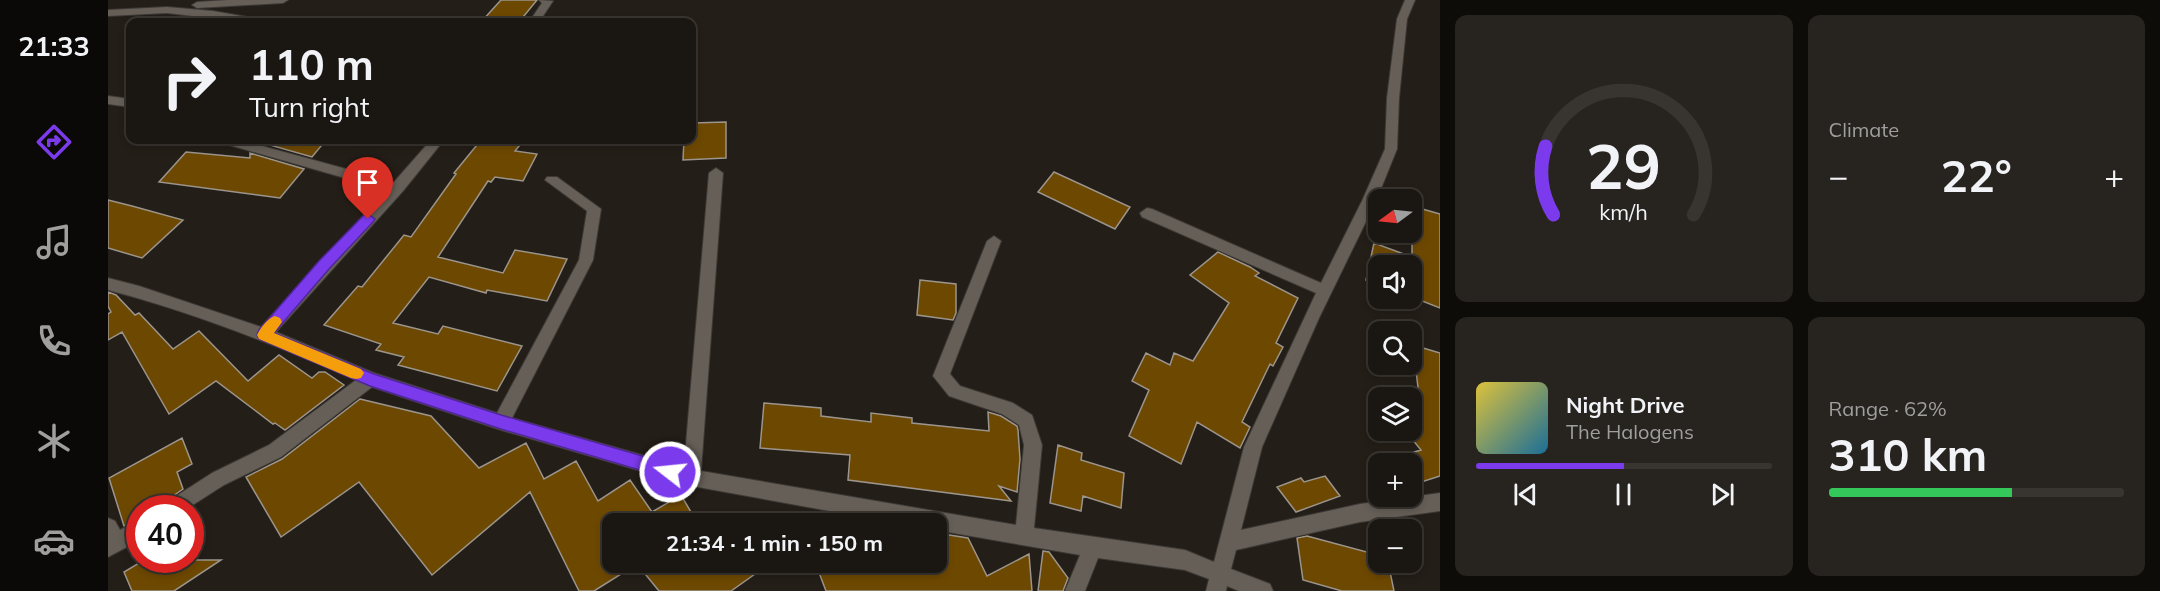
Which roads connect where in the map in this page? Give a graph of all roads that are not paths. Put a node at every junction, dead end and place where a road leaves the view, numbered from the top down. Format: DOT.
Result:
graph roads {
  1 [pos="283,0"];
  2 [pos="544,0"];
  3 [pos="1410,0"];
  4 [pos="167,10"];
  5 [pos="108,13"];
  6 [pos="236,18"];
  7 [pos="537,18"];
  8 [pos="108,100"];
  9 [pos="126,102"];
  10 [pos="240,144"];
  11 [pos="435,144"];
  12 [pos="716,173"];
  13 [pos="552,180"];
  14 [pos="398,188"];
  15 [pos="1147,213"];
  16 [pos="994,241"];
  17 [pos="108,284"];
  18 [pos="1325,291"];
  19 [pos="264,335"];
  20 [pos="370,379"];
  21 [pos="501,422"];
  22 [pos="692,478"];
  23 [pos="193,495"];
  24 [pos="1440,502"];
  25 [pos="126,534"];
  26 [pos="1024,537"];
  27 [pos="111,539"];
  28 [pos="1228,542"];
  29 [pos="1093,548"];
  30 [pos="1219,583"];
  31 [pos="1075,591"];
  32 [pos="1263,591"];
  1 -- 4 [label="street"];
  2 -- 7 [label="street"];
  3 -- 18 [label="street"];
  4 -- 5 [label="street"];
  4 -- 6 [label="street"];
  8 -- 9 [label="street"];
  10 -- 14 [label="street"];
  11 -- 14 [label="street"];
  12 -- 22 [label="street"];
  13 -- 21 [label="street"];
  14 -- 19 [label="street"];
  15 -- 18 [label="street"];
  16 -- 26 [label="street"];
  17 -- 19 [label="street"];
  18 -- 28 [label="street"];
  19 -- 20 [label="street"];
  20 -- 21 [label="street"];
  20 -- 23 [label="street"];
  21 -- 22 [label="street"];
  22 -- 26 [label="street"];
  24 -- 28 [label="street"];
  25 -- 27 [label="street"];
  26 -- 29 [label="street"];
  28 -- 30 [label="street"];
  29 -- 30 [label="street"];
  29 -- 31 [label="street"];
  30 -- 32 [label="street"];
}
